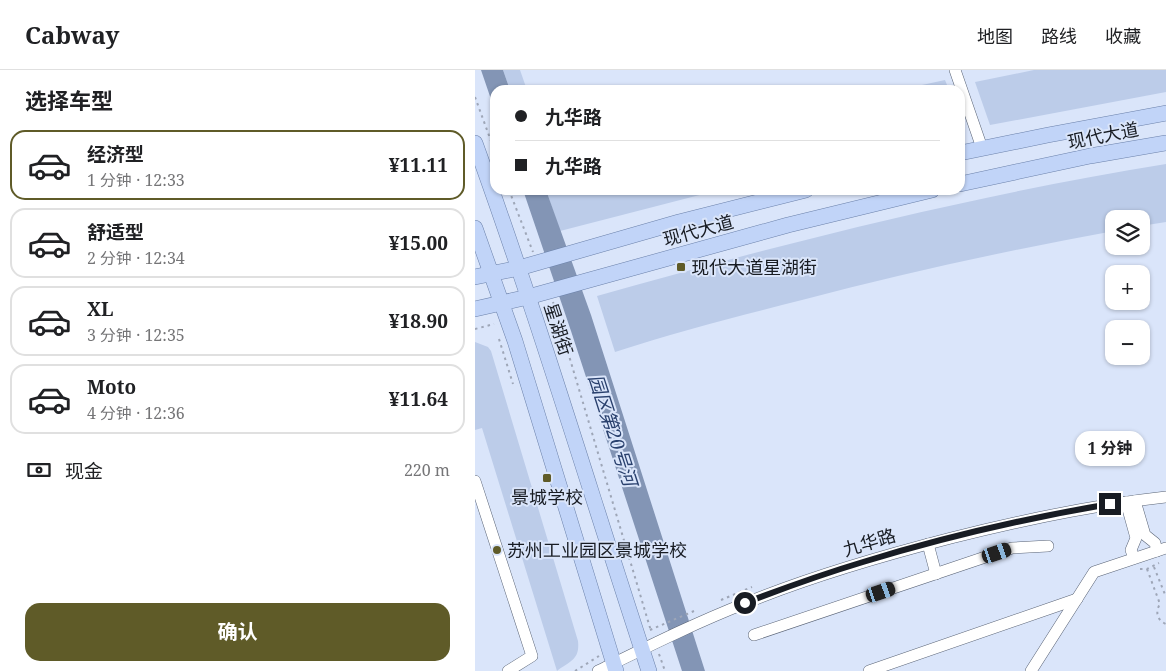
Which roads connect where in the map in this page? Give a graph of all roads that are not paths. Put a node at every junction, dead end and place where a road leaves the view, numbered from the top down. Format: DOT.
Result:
graph roads {
  1 [pos="955,70"];
  2 [pos="960,85"];
  3 [pos="965,99"];
  4 [pos="1166,113"];
  5 [pos="475,143"];
  6 [pos="1166,143"];
  7 [pos="982,148"];
  8 [pos="965,152"];
  9 [pos="965,183"];
  10 [pos="490,186"];
  11 [pos="493,195"];
  12 [pos="786,195"];
  13 [pos="912,195"];
  14 [pos="475,228"];
  15 [pos="519,268"];
  16 [pos="491,274"];
  17 [pos="475,277"];
  18 [pos="529,297"];
  19 [pos="501,302"];
  20 [pos="475,309"];
  21 [pos="475,481"];
  22 [pos="1166,497"];
  23 [pos="1131,501"];
  24 [pos="928,544"];
  25 [pos="1048,546"];
  26 [pos="1162,549"];
  27 [pos="1134,558"];
  28 [pos="936,574"];
  29 [pos="1077,598"];
  30 [pos="754,635"];
  31 [pos="649,647"];
  32 [pos="615,667"];
  33 [pos="509,671"];
  34 [pos="598,671"];
  35 [pos="649,671"];
  36 [pos="869,671"];
  37 [pos="1031,671"];
  1 -- 2 [label="street"];
  3 -- 7 [label="street"];
  4 -- 7 [label="main road, 现代大道"];
  5 -- 10 [label="main road, 星湖街"];
  6 -- 9 [label="main road, 现代大道"];
  7 -- 8 [label="main road, 现代大道"];
  11 -- 15 [label="main road, 星湖街"];
  12 -- 15 [label="main road, 现代大道"];
  13 -- 18 [label="main road, 现代大道"];
  14 -- 16 [label="main road"];
  15 -- 16 [label="main road, 现代大道"];
  15 -- 18 [label="main road, 星湖街"];
  16 -- 17 [label="main road, 现代大道"];
  16 -- 19 [label="main road"];
  18 -- 19 [label="main road, 现代大道"];
  18 -- 31 [label="main road, 星湖街"];
  19 -- 20 [label="main road, 现代大道"];
  19 -- 32 [label="main road"];
  21 -- 33 [label="street"];
  22 -- 23 [label="street, 九华路"];
  23 -- 24 [label="street, 九华路"];
  23 -- 26 [label="street"];
  23 -- 27 [label="street"];
  24 -- 28 [label="street"];
  24 -- 31 [label="street, 九华路"];
  25 -- 28 [label="street"];
  26 -- 27 [label="street"];
  27 -- 29 [label="street"];
  28 -- 30 [label="street"];
  29 -- 36 [label="street"];
  29 -- 37 [label="street"];
  31 -- 32 [label="street, 九华路"];
  31 -- 35 [label="main road, 星湖街"];
  32 -- 34 [label="street, 九华路"];
}
